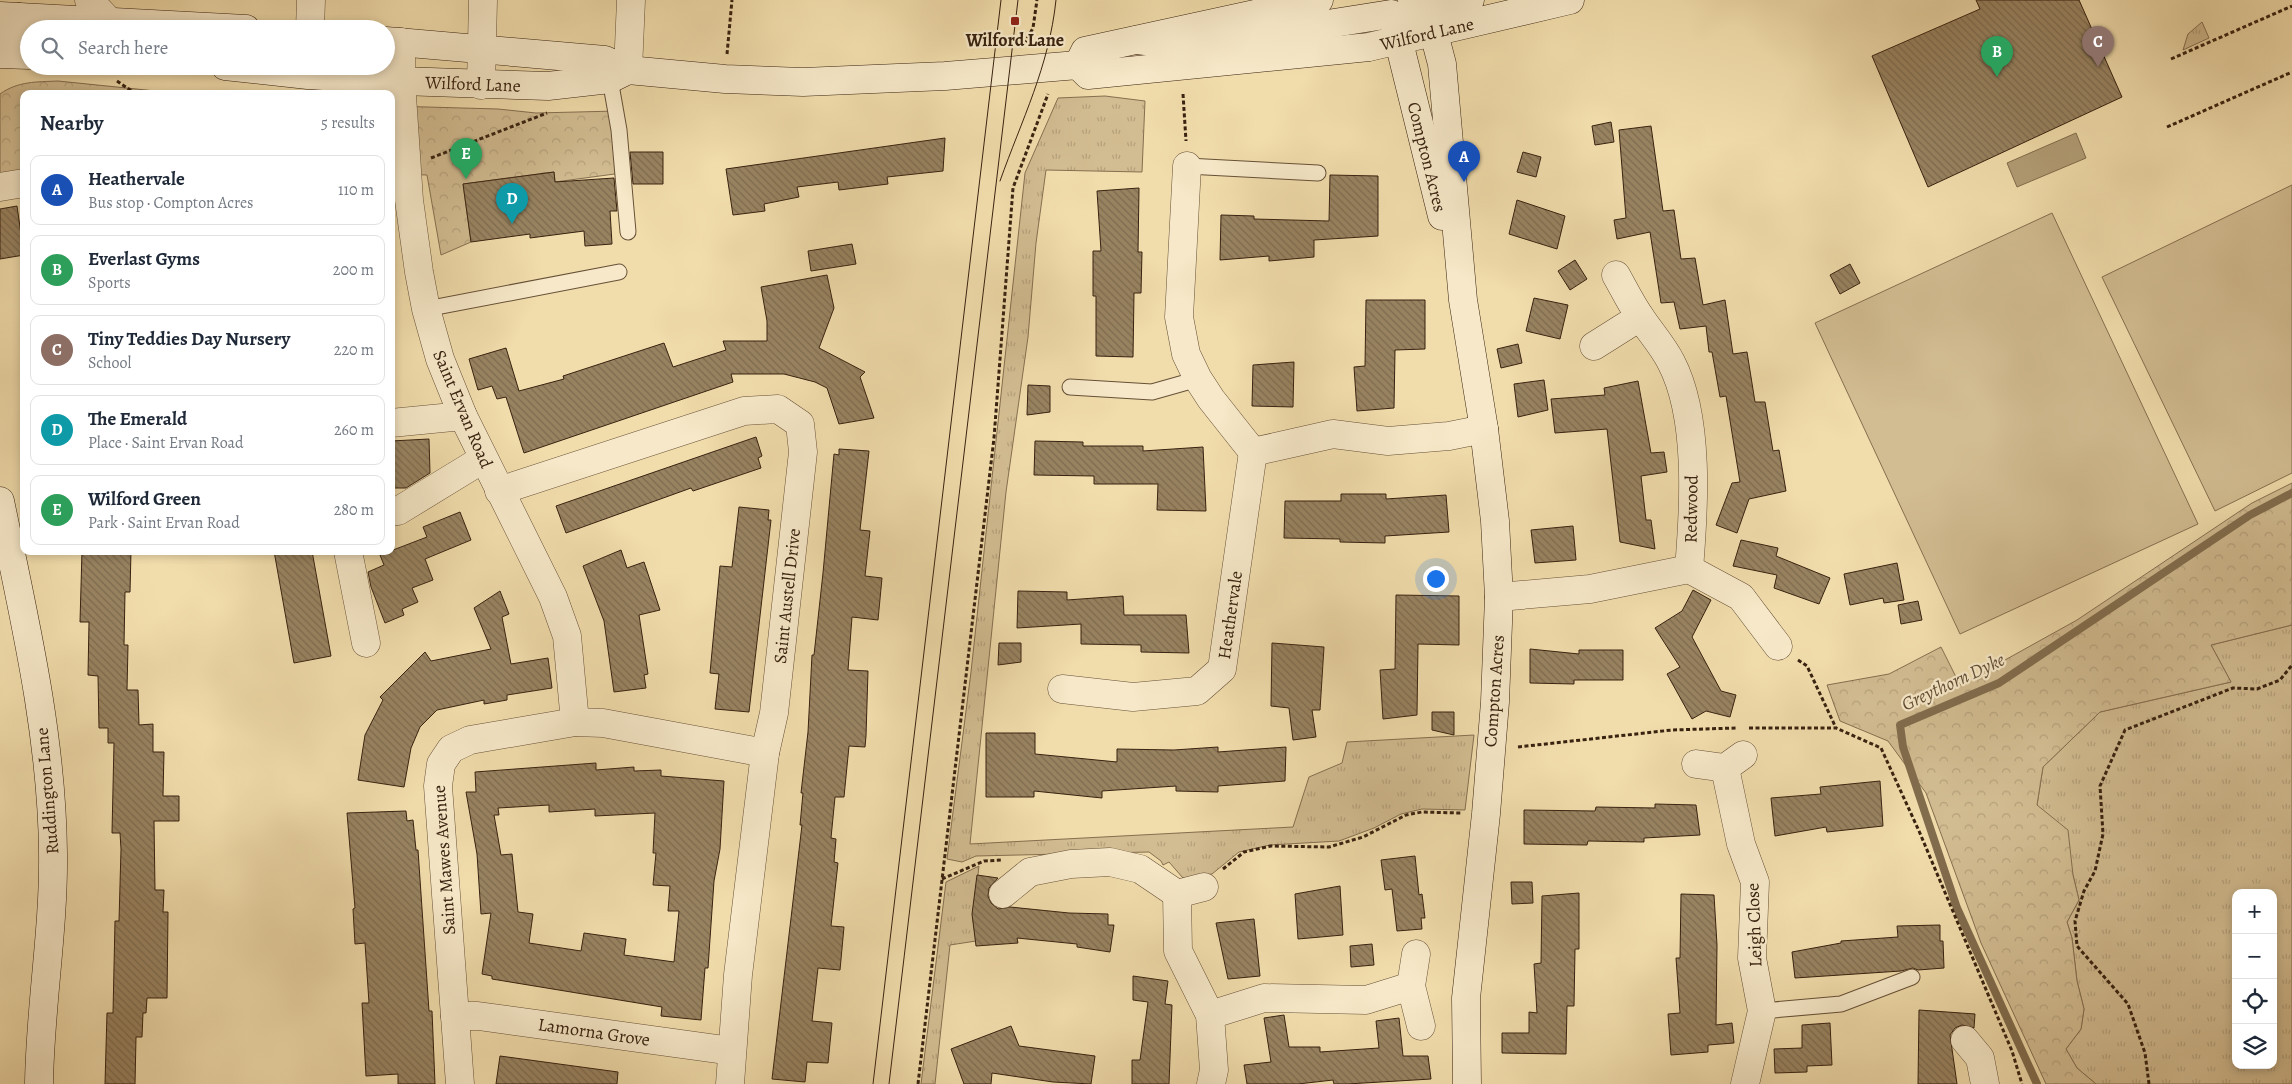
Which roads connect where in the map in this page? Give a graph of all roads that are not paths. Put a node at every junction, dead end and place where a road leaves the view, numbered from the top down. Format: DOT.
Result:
graph roads {
  1 [pos="89,0"];
  2 [pos="310,0"];
  3 [pos="483,0"];
  4 [pos="631,0"];
  5 [pos="1319,0"];
  6 [pos="1470,0"];
  7 [pos="1570,0"];
  8 [pos="1413,9"];
  9 [pos="16,11"];
  10 [pos="108,20"];
  11 [pos="310,20"];
  12 [pos="1137,40"];
  13 [pos="1398,40"];
  14 [pos="395,42"];
  15 [pos="0,48"];
  16 [pos="395,48"];
  17 [pos="482,49"];
  18 [pos="0,54"];
  19 [pos="20,55"];
  20 [pos="1078,65"];
  21 [pos="345,75"];
  22 [pos="619,75"];
  23 [pos="400,81"];
  24 [pos="481,85"];
  25 [pos="1187,166"];
  26 [pos="1318,173"];
  27 [pos="20,184"];
  28 [pos="0,187"];
  29 [pos="628,232"];
  30 [pos="619,272"];
  31 [pos="1616,274"];
  32 [pos="1463,300"];
  33 [pos="426,309"];
  34 [pos="1640,317"];
  35 [pos="1594,346"];
  36 [pos="1198,379"];
  37 [pos="1070,386"];
  38 [pos="463,416"];
  39 [pos="395,423"];
  40 [pos="1484,429"];
  41 [pos="1253,452"];
  42 [pos="483,458"];
  43 [pos="499,491"];
  44 [pos="0,501"];
  45 [pos="395,511"];
  46 [pos="349,555"];
  47 [pos="1689,569"];
  48 [pos="1499,597"];
  49 [pos="366,643"];
  50 [pos="1778,646"];
  51 [pos="1062,689"];
  52 [pos="575,722"];
  53 [pos="765,753"];
  54 [pos="1696,764"];
  55 [pos="1204,887"];
  56 [pos="1003,894"];
  57 [pos="1177,894"];
  58 [pos="1416,954"];
  59 [pos="1912,977"];
  60 [pos="1411,986"];
  61 [pos="1762,1011"];
  62 [pos="1210,1015"];
  63 [pos="455,1016"];
  64 [pos="1421,1026"];
  65 [pos="1965,1040"];
  66 [pos="732,1051"];
  67 [pos="38,1084"];
  68 [pos="460,1084"];
  69 [pos="730,1084"];
  70 [pos="1210,1084"];
  71 [pos="1467,1084"];
  72 [pos="1745,1084"];
  73 [pos="1985,1084"];
  1 -- 10 [label="street"];
  2 -- 11 [label="street"];
  3 -- 17 [label="street"];
  4 -- 22 [label="street"];
  5 -- 12 [label="street"];
  6 -- 8 [label="street"];
  7 -- 8 [label="street, Wilford Lane"];
  8 -- 12 [label="street"];
  8 -- 13 [label="street, Compton Acres"];
  8 -- 13 [label="street, Wilford Lane"];
  8 -- 32 [label="street, Compton Acres"];
  9 -- 10 [label="street"];
  9 -- 15 [label="street"];
  12 -- 20 [label="street"];
  13 -- 20 [label="street, Wilford Lane"];
  13 -- 32 [label="street, Compton Acres"];
  14 -- 17 [label="street, Wilford Lane"];
  16 -- 23 [label="street, Saint Ervan Road"];
  17 -- 22 [label="street, Wilford Lane"];
  17 -- 24 [label="street"];
  18 -- 19 [label="street"];
  20 -- 22 [label="street, Wilford Lane"];
  21 -- 23 [label="street, Wilford Lane"];
  22 -- 24 [label="street, Wilford Lane"];
  22 -- 29 [label="lane"];
  23 -- 24 [label="street, Wilford Lane"];
  23 -- 33 [label="street, Saint Ervan Road"];
  25 -- 26 [label="lane"];
  25 -- 36 [label="street"];
  27 -- 28 [label="street"];
  30 -- 33 [label="lane"];
  31 -- 34 [label="street, Redwood"];
  32 -- 40 [label="street, Compton Acres"];
  33 -- 38 [label="street, Saint Ervan Road"];
  34 -- 35 [label="street"];
  34 -- 47 [label="street, Redwood"];
  36 -- 37 [label="lane"];
  36 -- 41 [label="street"];
  38 -- 39 [label="street"];
  38 -- 42 [label="street, Saint Ervan Road"];
  40 -- 41 [label="street"];
  40 -- 48 [label="street, Compton Acres"];
  41 -- 51 [label="street, Heathervale"];
  42 -- 43 [label="street, Saint Ervan Road"];
  42 -- 45 [label="street"];
  43 -- 52 [label="street, Saint Ervan Road"];
  43 -- 53 [label="street, Saint Austell Drive"];
  44 -- 67 [label="street, Ruddington Lane"];
  46 -- 49 [label="street"];
  47 -- 48 [label="street, Redwood"];
  47 -- 50 [label="street"];
  48 -- 71 [label="street, Compton Acres"];
  52 -- 53 [label="street, Saint Mawes Avenue"];
  52 -- 63 [label="street, Saint Mawes Avenue"];
  53 -- 66 [label="street, Saint Austell Drive"];
  54 -- 61 [label="street, Leigh Close"];
  55 -- 57 [label="street"];
  56 -- 57 [label="street"];
  57 -- 62 [label="street"];
  58 -- 60 [label="street"];
  59 -- 61 [label="lane"];
  60 -- 62 [label="street"];
  60 -- 64 [label="street"];
  61 -- 72 [label="street, Leigh Close"];
  62 -- 70 [label="street"];
  63 -- 66 [label="street, Lamorna Grove"];
  63 -- 68 [label="street, Saint Mawes Avenue"];
  65 -- 73 [label="street"];
  66 -- 69 [label="street, Saint Austell Drive"];
}
